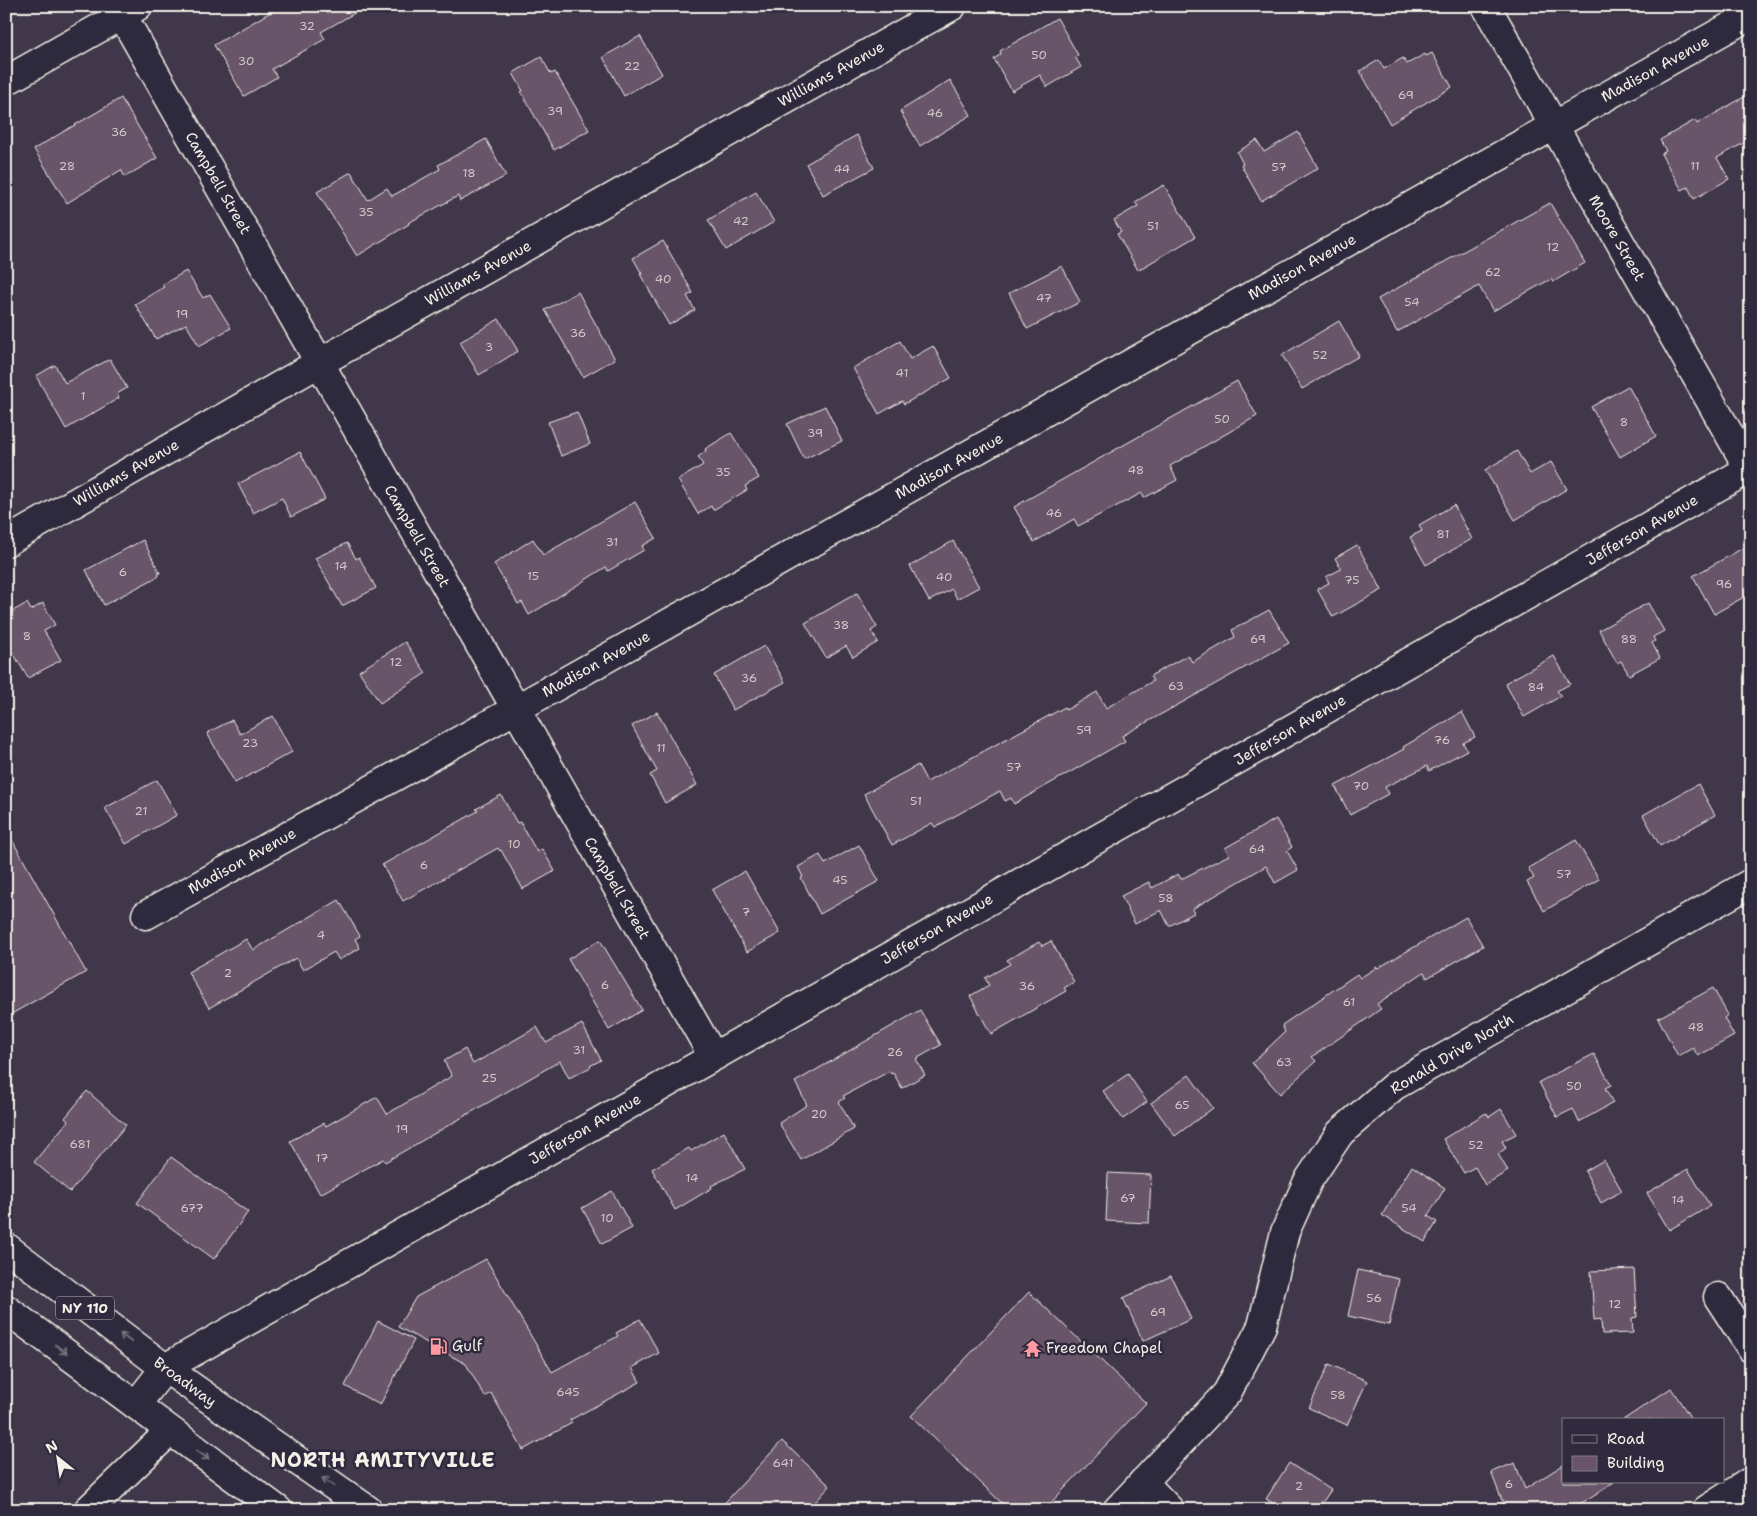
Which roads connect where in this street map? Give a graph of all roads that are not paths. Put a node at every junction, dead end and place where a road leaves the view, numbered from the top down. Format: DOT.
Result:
graph roads {
  1 [pos="952,6"];
  2 [pos="1486,6"];
  3 [pos="130,11"];
  4 [pos="1751,15"];
  5 [pos="6,81"];
  6 [pos="1554,126"];
  7 [pos="319,363"];
  8 [pos="1750,469"];
  9 [pos="6,542"];
  10 [pos="516,709"];
  11 [pos="1751,883"];
  12 [pos="146,915"];
  13 [pos="713,1056"];
  14 [pos="6,1247"];
  15 [pos="1718,1298"];
  16 [pos="6,1309"];
  17 [pos="1751,1348"];
  18 [pos="165,1368"];
  19 [pos="136,1405"];
  20 [pos="170,1431"];
  21 [pos="1751,1481"];
  22 [pos="1143,1482"];
  23 [pos="88,1510"];
  24 [pos="278,1510"];
  25 [pos="368,1510"];
  26 [pos="1116,1510"];
  27 [pos="1170,1510"];
  28 [pos="1706,1510"];
  1 -- 7 [label="street, Williams Avenue"];
  2 -- 6 [label="street, Moore Street"];
  3 -- 5 [label="street"];
  3 -- 7 [label="street, Campbell Street"];
  4 -- 6 [label="street, Madison Avenue"];
  6 -- 8 [label="street, Moore Street"];
  6 -- 10 [label="street, Madison Avenue"];
  7 -- 9 [label="street, Williams Avenue"];
  7 -- 10 [label="street, Campbell Street"];
  8 -- 13 [label="street, Jefferson Avenue"];
  10 -- 12 [label="street, Madison Avenue"];
  10 -- 13 [label="street, Campbell Street"];
  11 -- 22 [label="street, Ronald Drive North"];
  13 -- 18 [label="street, Jefferson Avenue"];
  18 -- 14 [label="street, Broadway / NY 110, one-way"];
  15 -- 17 [label="street"];
  16 -- 19 [label="street, NY 110, one-way"];
  18 -- 19 [label="street, Jefferson Avenue"];
  25 -- 18 [label="street, Broadway / NY 110, one-way"];
  19 -- 20 [label="street, NY 110"];
  20 -- 23 [label="street"];
  20 -- 24 [label="street, NY 110, one-way"];
  21 -- 28 [label="street"];
  22 -- 26 [label="street, Ronald Drive North"];
  22 -- 27 [label="street"];
}
